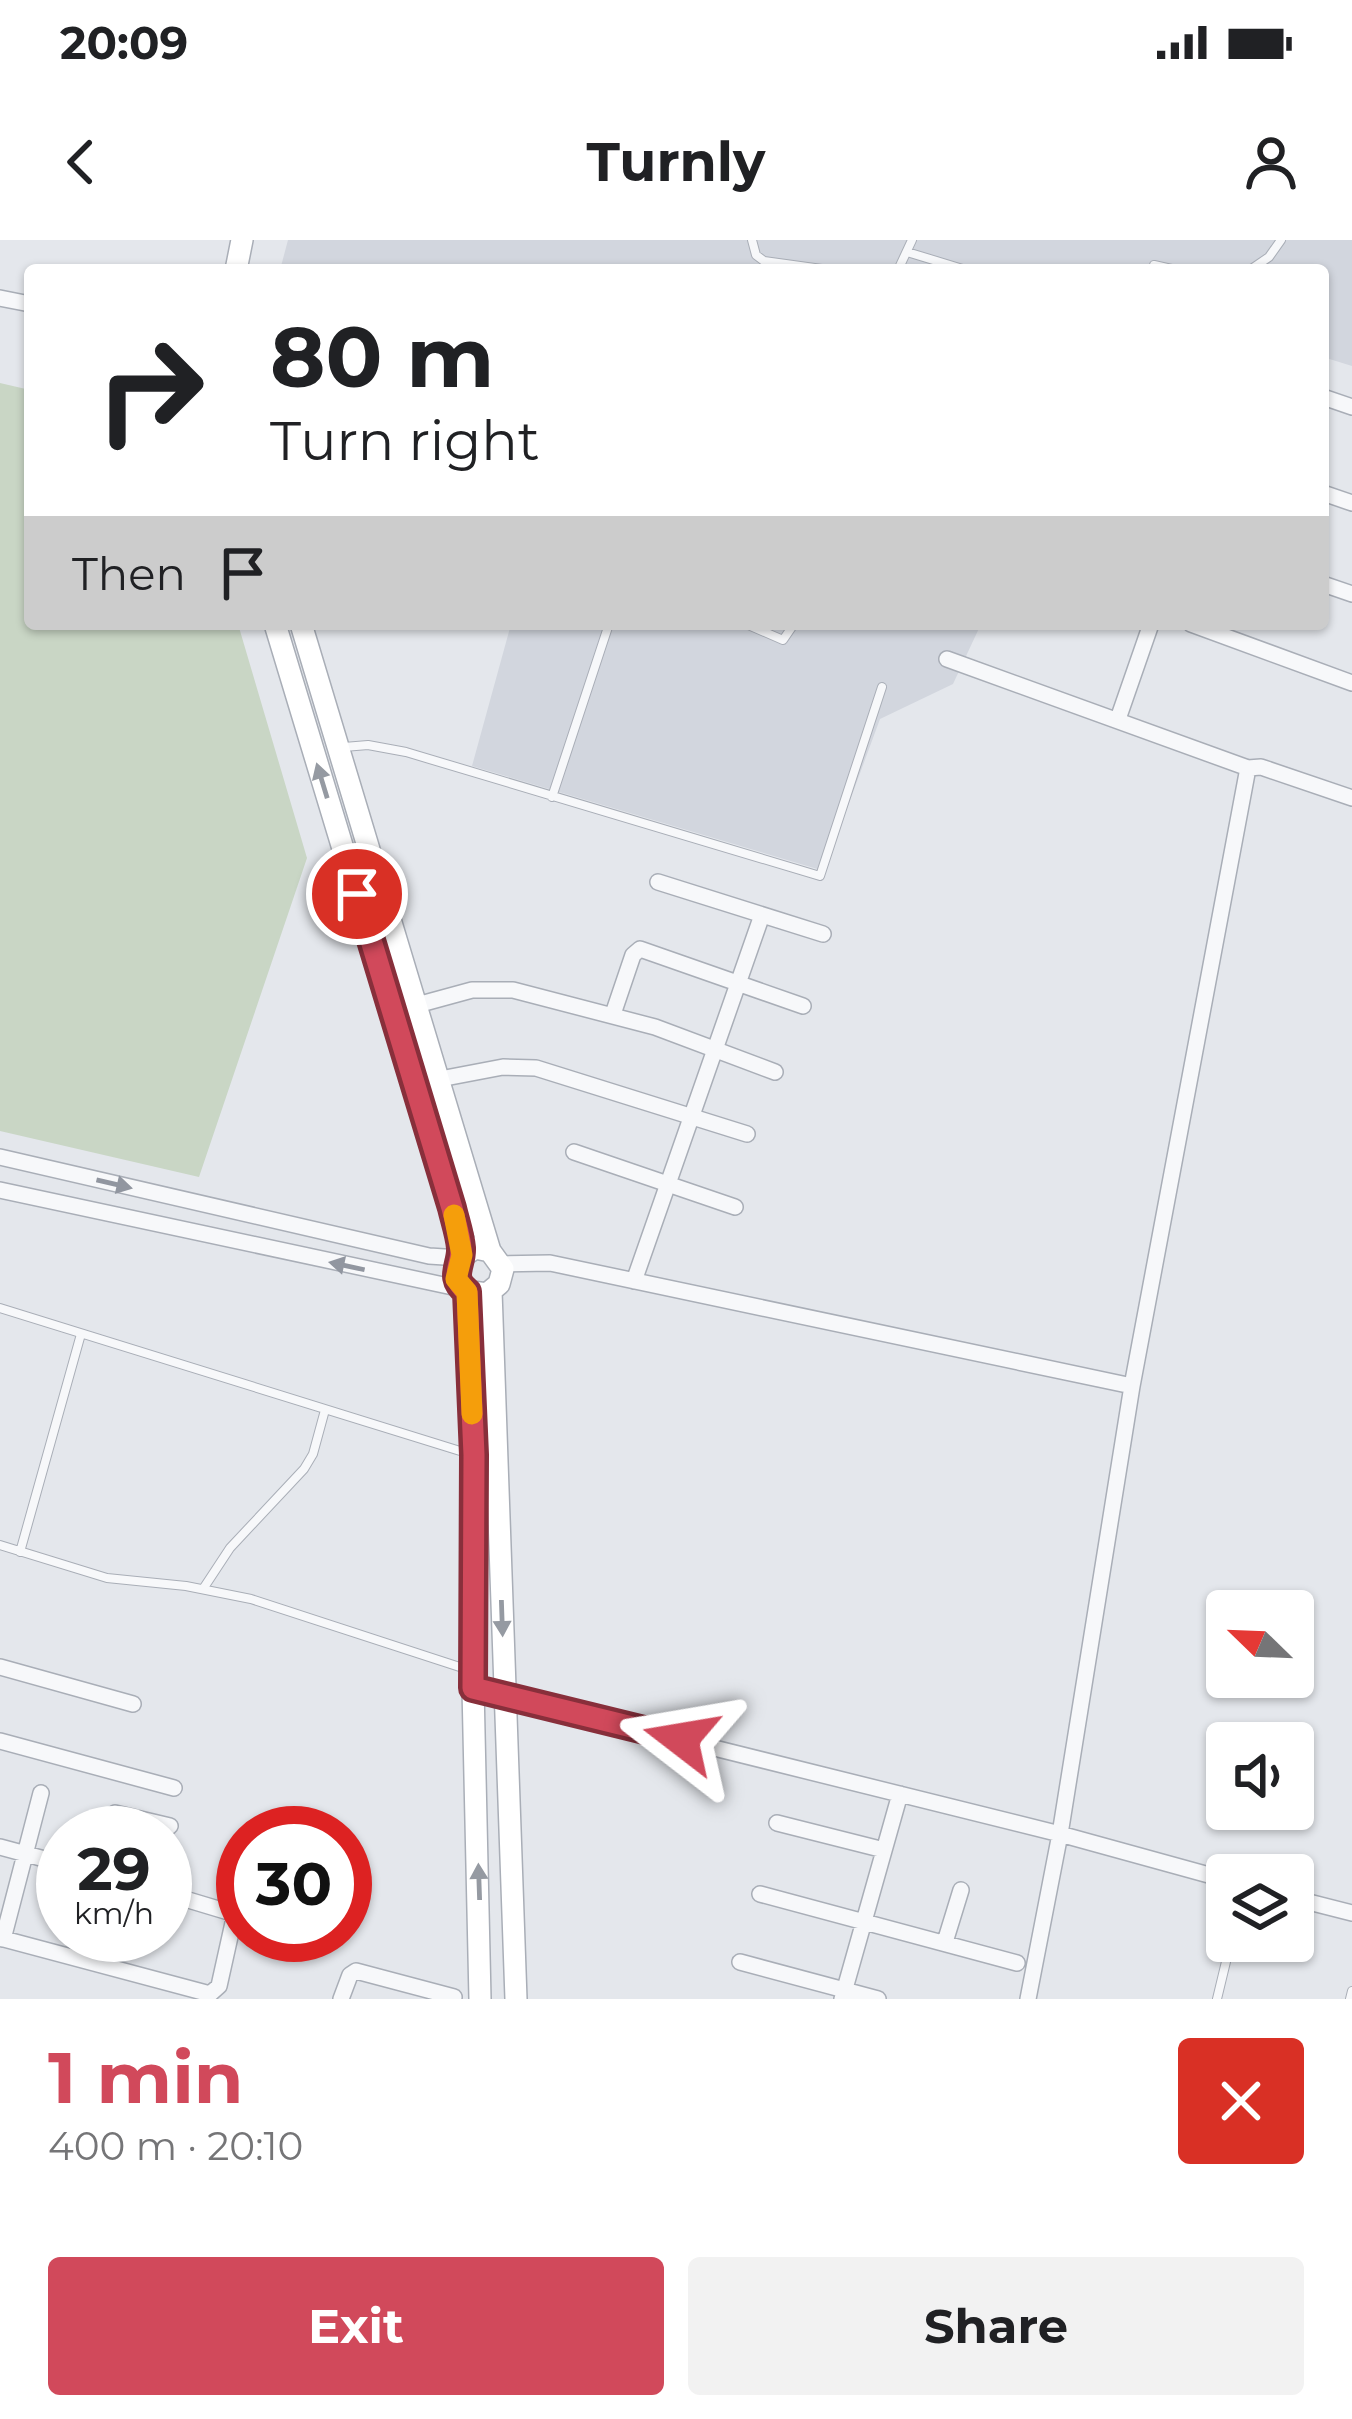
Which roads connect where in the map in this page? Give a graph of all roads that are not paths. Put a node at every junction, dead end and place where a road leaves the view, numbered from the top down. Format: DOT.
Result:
graph roads {
  1 [pos="752,240"];
  2 [pos="912,240"];
  3 [pos="1281,240"];
  4 [pos="907,252"];
  5 [pos="786,264"];
  6 [pos="901,264"];
  7 [pos="946,264"];
  8 [pos="1259,264"];
  9 [pos="277,630"];
  10 [pos="303,630"];
  11 [pos="607,630"];
  12 [pos="760,630"];
  13 [pos="791,630"];
  14 [pos="1149,630"];
  15 [pos="1208,630"];
  16 [pos="947,659"];
  17 [pos="1352,682"];
  18 [pos="883,687"];
  19 [pos="1118,719"];
  20 [pos="339,748"];
  21 [pos="1248,768"];
  22 [pos="552,797"];
  23 [pos="1352,798"];
  24 [pos="658,882"];
  25 [pos="762,915"];
  26 [pos="823,934"];
  27 [pos="739,982"];
  28 [pos="417,1005"];
  29 [pos="802,1006"];
  30 [pos="613,1014"];
  31 [pos="716,1049"];
  32 [pos="775,1072"];
  33 [pos="440,1079"];
  34 [pos="692,1116"];
  35 [pos="747,1134"];
  36 [pos="574,1152"];
  37 [pos="0,1157"];
  38 [pos="669,1183"];
  39 [pos="0,1190"];
  40 [pos="736,1207"];
  41 [pos="461,1257"];
  42 [pos="495,1257"];
  43 [pos="634,1281"];
  44 [pos="465,1290"];
  45 [pos="491,1291"];
  46 [pos="0,1308"];
  47 [pos="81,1334"];
  48 [pos="1132,1386"];
  49 [pos="326,1410"];
  50 [pos="474,1455"];
  51 [pos="0,1545"];
  52 [pos="20,1552"];
  53 [pos="202,1589"];
  54 [pos="0,1667"];
  55 [pos="473,1680"];
  56 [pos="505,1695"];
  57 [pos="133,1704"];
  58 [pos="0,1741"];
  59 [pos="174,1788"];
  60 [pos="41,1793"];
  61 [pos="900,1794"];
  62 [pos="777,1822"];
  63 [pos="1060,1834"];
  64 [pos="0,1847"];
  65 [pos="884,1850"];
  66 [pos="26,1854"];
  67 [pos="36,1857"];
  68 [pos="1206,1874"];
  69 [pos="961,1890"];
  70 [pos="760,1894"];
  71 [pos="192,1901"];
  72 [pos="1314,1903"];
  73 [pos="1352,1913"];
  74 [pos="864,1922"];
  75 [pos="1,1939"];
  76 [pos="945,1942"];
  77 [pos="36,1948"];
  78 [pos="88,1962"];
  79 [pos="740,1962"];
  80 [pos="1226,1962"];
  81 [pos="1017,1963"];
  82 [pos="843,1995"];
  83 [pos="454,1997"];
  84 [pos="341,1999"];
  85 [pos="480,1999"];
  86 [pos="516,1999"];
  87 [pos="878,1999"];
  88 [pos="1028,1999"];
  89 [pos="1217,1999"];
  1 -- 5 [label="lane"];
  2 -- 4 [label="lane"];
  3 -- 8 [label="lane"];
  4 -- 6 [label="lane"];
  4 -- 7 [label="lane"];
  41 -- 9 [label="main road, one-way"];
  10 -- 20 [label="main road"];
  11 -- 22 [label="lane"];
  12 -- 13 [label="lane"];
  14 -- 19 [label="street"];
  15 -- 17 [label="street"];
  16 -- 19 [label="street"];
  18 -- 22 [label="lane"];
  19 -- 21 [label="street"];
  20 -- 22 [label="lane"];
  20 -- 28 [label="main road"];
  21 -- 23 [label="street"];
  21 -- 48 [label="street"];
  24 -- 25 [label="street"];
  25 -- 26 [label="street"];
  25 -- 27 [label="street"];
  27 -- 29 [label="street"];
  27 -- 30 [label="street"];
  27 -- 31 [label="street"];
  28 -- 30 [label="street"];
  28 -- 33 [label="main road"];
  30 -- 31 [label="street"];
  31 -- 32 [label="street"];
  31 -- 34 [label="street"];
  33 -- 34 [label="street"];
  33 -- 42 [label="main road"];
  34 -- 35 [label="street"];
  34 -- 38 [label="street"];
  36 -- 38 [label="street"];
  37 -- 41 [label="street, one-way"];
  38 -- 40 [label="street"];
  38 -- 43 [label="street"];
  44 -- 39 [label="street, one-way"];
  41 -- 42 [label="main road"];
  41 -- 44 [label="main road"];
  42 -- 43 [label="street"];
  42 -- 45 [label="main road"];
  43 -- 48 [label="street"];
  44 -- 45 [label="main road"];
  44 -- 50 [label="main road"];
  45 -- 56 [label="main road, one-way"];
  46 -- 47 [label="lane"];
  47 -- 49 [label="lane"];
  47 -- 52 [label="lane"];
  48 -- 63 [label="street"];
  49 -- 50 [label="lane"];
  49 -- 53 [label="lane"];
  50 -- 55 [label="main road"];
  51 -- 52 [label="lane"];
  52 -- 53 [label="lane"];
  53 -- 55 [label="lane"];
  54 -- 57 [label="street"];
  55 -- 56 [label="street"];
  85 -- 55 [label="main road, one-way"];
  56 -- 61 [label="street"];
  56 -- 86 [label="main road"];
  58 -- 59 [label="street"];
  60 -- 66 [label="street"];
  61 -- 63 [label="street"];
  61 -- 65 [label="street"];
  62 -- 65 [label="street"];
  63 -- 68 [label="street"];
  63 -- 88 [label="street"];
  64 -- 66 [label="street"];
  65 -- 74 [label="street"];
  66 -- 67 [label="street"];
  66 -- 75 [label="street"];
  69 -- 76 [label="street"];
  70 -- 74 [label="street"];
  71 -- 78 [label="street"];
  72 -- 73 [label="street"];
  74 -- 76 [label="street"];
  74 -- 82 [label="street"];
  75 -- 77 [label="street"];
  76 -- 81 [label="street"];
  79 -- 82 [label="street"];
  80 -- 89 [label="lane"];
  82 -- 87 [label="street"];
  83 -- 84 [label="street"];
}
